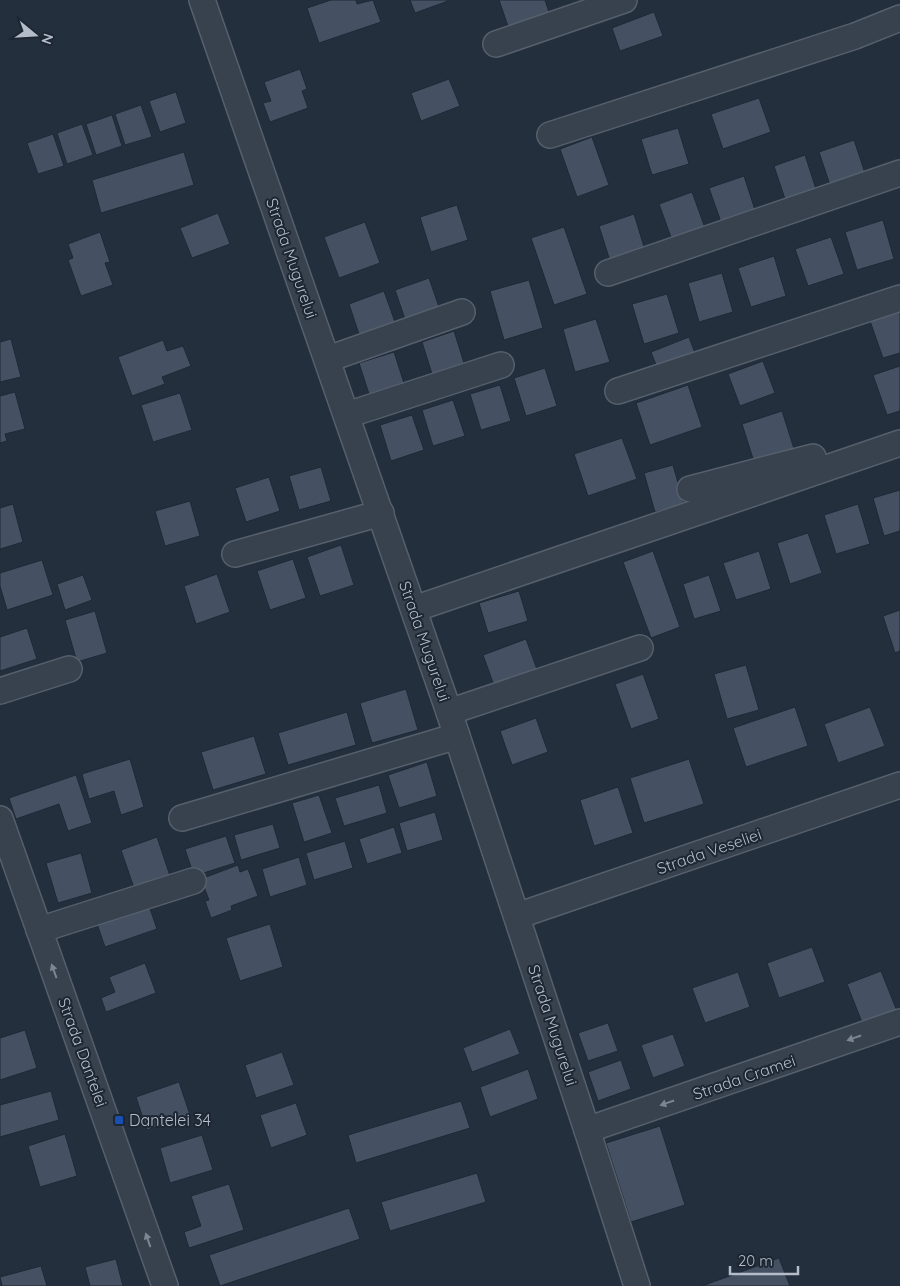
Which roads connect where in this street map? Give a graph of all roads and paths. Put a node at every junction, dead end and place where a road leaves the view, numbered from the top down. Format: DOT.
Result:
graph roads {
  1 [pos="624,0"];
  2 [pos="897,0"];
  3 [pos="205,1"];
  4 [pos="900,9"];
  5 [pos="900,18"];
  6 [pos="496,44"];
  7 [pos="550,136"];
  8 [pos="900,173"];
  9 [pos="608,273"];
  10 [pos="900,298"];
  11 [pos="462,312"];
  12 [pos="328,359"];
  13 [pos="501,365"];
  14 [pos="618,391"];
  15 [pos="347,415"];
  16 [pos="900,429"];
  17 [pos="900,443"];
  18 [pos="690,489"];
  19 [pos="381,513"];
  20 [pos="234,554"];
  21 [pos="414,609"];
  22 [pos="640,648"];
  23 [pos="69,669"];
  24 [pos="0,691"];
  25 [pos="450,712"];
  26 [pos="457,736"];
  27 [pos="900,785"];
  28 [pos="182,818"];
  29 [pos="0,819"];
  30 [pos="193,881"];
  31 [pos="517,916"];
  32 [pos="39,930"];
  33 [pos="900,1022"];
  34 [pos="587,1130"];
  35 [pos="165,1286"];
  36 [pos="637,1286"];
  1 -- 6 [label="street"];
  2 -- 4 [label="street"];
  3 -- 12 [label="street, Strada Mugurelui"];
  5 -- 7 [label="street"];
  8 -- 9 [label="street"];
  10 -- 14 [label="street"];
  11 -- 12 [label="street"];
  12 -- 15 [label="street, Strada Mugurelui"];
  13 -- 15 [label="street"];
  15 -- 19 [label="street, Strada Mugurelui"];
  16 -- 18 [label="street"];
  17 -- 21 [label="street"];
  19 -- 20 [label="street"];
  19 -- 21 [label="street, Strada Mugurelui"];
  21 -- 25 [label="street, Strada Mugurelui"];
  22 -- 25 [label="street"];
  23 -- 24 [label="street"];
  25 -- 26 [label="street, Strada Mugurelui"];
  26 -- 28 [label="street"];
  26 -- 31 [label="street, Strada Mugurelui"];
  27 -- 31 [label="street, Strada Veseliei"];
  29 -- 32 [label="street, Strada Dantelei"];
  30 -- 32 [label="street"];
  31 -- 34 [label="street, Strada Mugurelui"];
  35 -- 32 [label="street, Strada Dantelei, one-way"];
  33 -- 34 [label="street, Strada Cramei, one-way"];
  34 -- 36 [label="street, Strada Mugurelui"];
}
